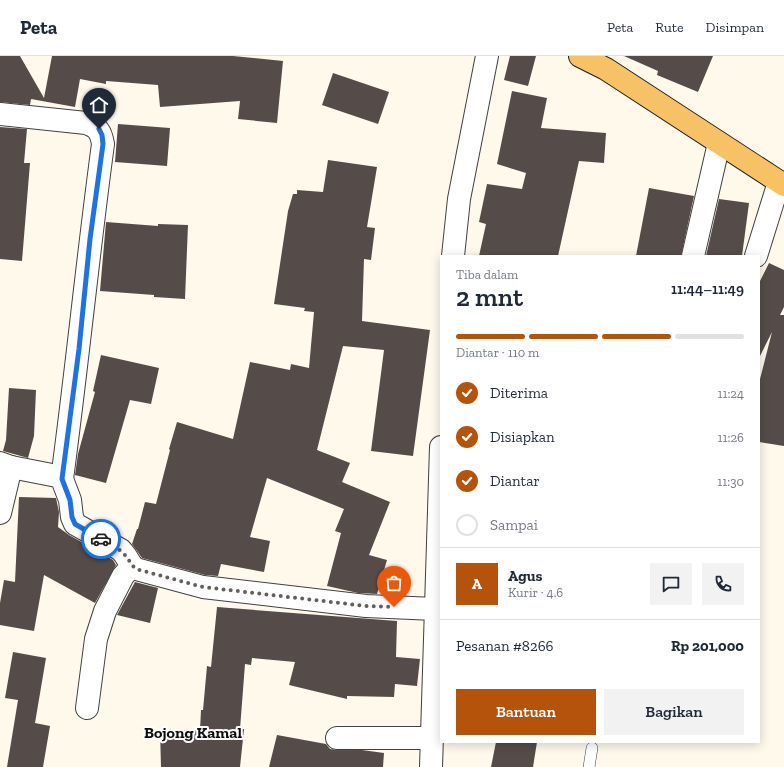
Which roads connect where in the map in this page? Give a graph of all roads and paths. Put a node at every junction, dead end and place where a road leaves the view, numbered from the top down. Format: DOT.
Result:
graph roads {
  1 [pos="487,56"];
  2 [pos="580,56"];
  3 [pos="0,114"];
  4 [pos="719,143"];
  5 [pos="781,184"];
  6 [pos="453,255"];
  7 [pos="693,255"];
  8 [pos="756,255"];
  9 [pos="6,465"];
  10 [pos="62,479"];
  11 [pos="440,486"];
  12 [pos="0,513"];
  13 [pos="132,566"];
  14 [pos="435,609"];
  15 [pos="87,708"];
  16 [pos="337,738"];
  17 [pos="431,738"];
  18 [pos="592,748"];
  19 [pos="431,767"];
  20 [pos="589,767"];
  1 -- 6 [label="street"];
  2 -- 4 [label="main road"];
  3 -- 10 [label="street"];
  4 -- 5 [label="main road"];
  4 -- 7 [label="street"];
  5 -- 8 [label="street"];
  9 -- 10 [label="street"];
  9 -- 12 [label="street"];
  10 -- 13 [label="street"];
  11 -- 14 [label="street"];
  13 -- 14 [label="street"];
  13 -- 15 [label="street"];
  14 -- 17 [label="street"];
  16 -- 17 [label="street"];
  17 -- 19 [label="street"];
  18 -- 20 [label="lane"];
}
